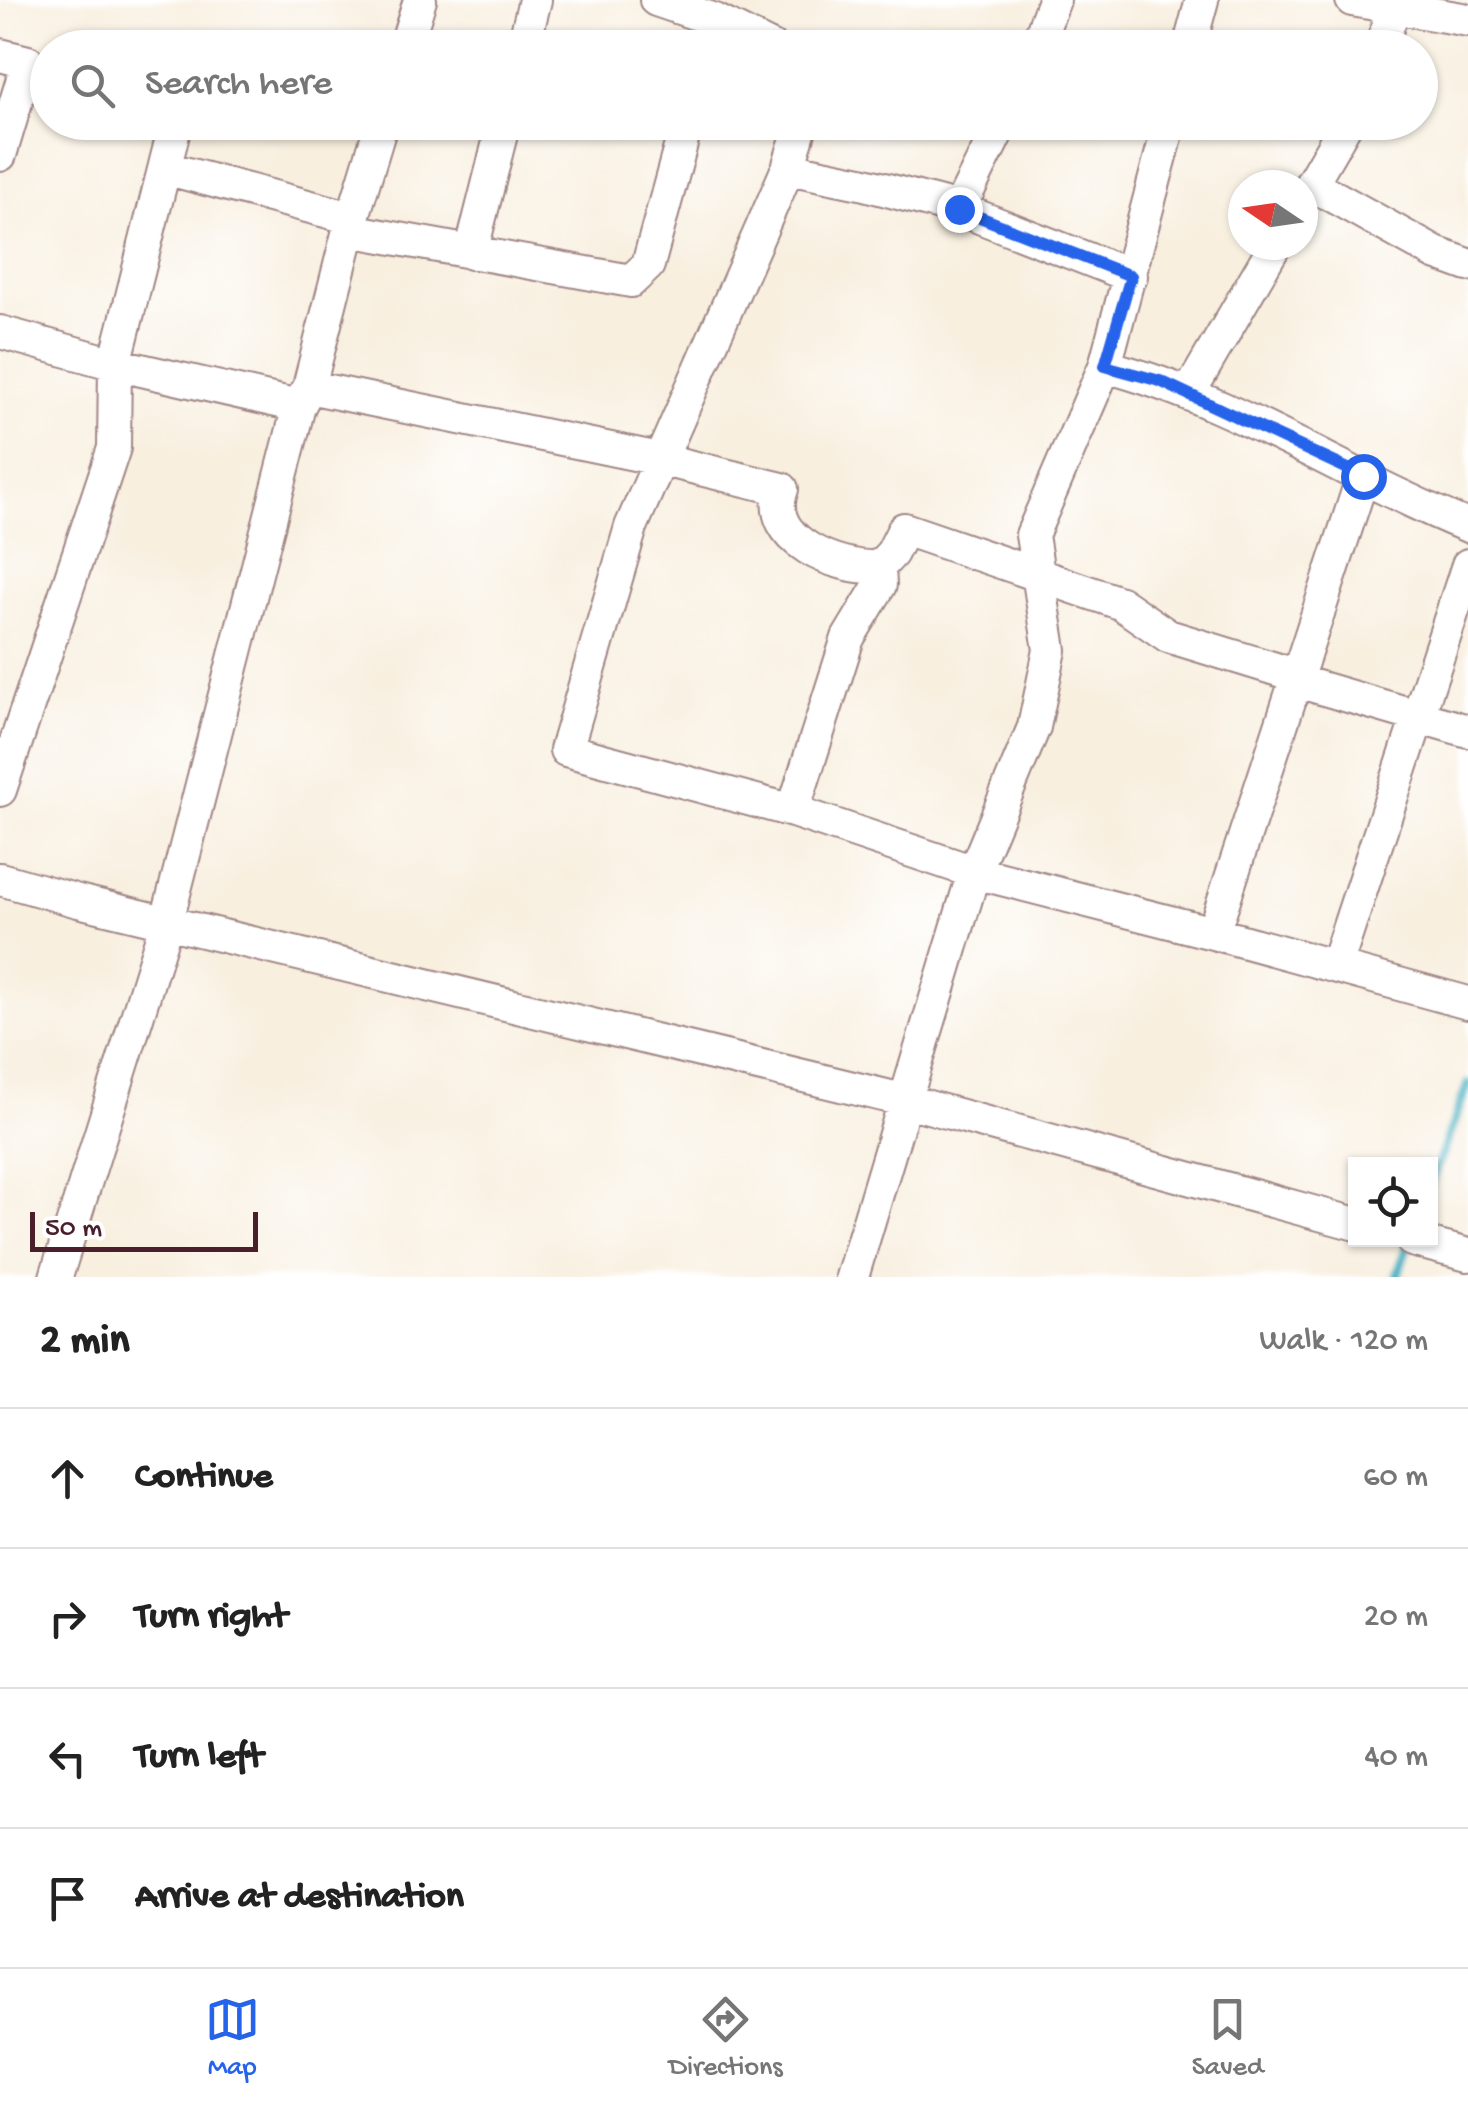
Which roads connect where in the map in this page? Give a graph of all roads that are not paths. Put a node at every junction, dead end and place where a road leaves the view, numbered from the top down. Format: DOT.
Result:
graph roads {
  1 [pos="420,0"];
  2 [pos="535,0"];
  3 [pos="656,0"];
  4 [pos="1054,0"];
  5 [pos="1202,0"];
  6 [pos="1352,0"];
  7 [pos="1396,4"];
  8 [pos="1468,20"];
  9 [pos="411,30"];
  10 [pos="528,30"];
  11 [pos="705,30"];
  12 [pos="1043,30"];
  13 [pos="1194,30"];
  14 [pos="1388,30"];
  15 [pos="0,55"];
  16 [pos="172,140"];
  17 [pos="377,140"];
  18 [pos="499,140"];
  19 [pos="682,140"];
  20 [pos="797,140"];
  21 [pos="993,140"];
  22 [pos="1165,140"];
  23 [pos="1337,140"];
  24 [pos="0,155"];
  25 [pos="165,168"];
  26 [pos="788,168"];
  27 [pos="1318,172"];
  28 [pos="1318,196"];
  29 [pos="959,209"];
  30 [pos="351,224"];
  31 [pos="470,252"];
  32 [pos="1266,260"];
  33 [pos="1468,266"];
  34 [pos="1131,276"];
  35 [pos="0,332"];
  36 [pos="115,364"];
  37 [pos="1105,366"];
  38 [pos="1189,394"];
  39 [pos="304,397"];
  40 [pos="659,459"];
  41 [pos="1363,476"];
  42 [pos="1468,526"];
  43 [pos="1468,565"];
  44 [pos="878,567"];
  45 [pos="1037,576"];
  46 [pos="1294,678"];
  47 [pos="1418,717"];
  48 [pos="1468,731"];
  49 [pos="0,790"];
  50 [pos="793,811"];
  51 [pos="974,872"];
  52 [pos="0,880"];
  53 [pos="168,922"];
  54 [pos="1214,933"];
  55 [pos="1336,966"];
  56 [pos="1468,1003"];
  57 [pos="903,1100"];
  58 [pos="1348,1222"];
  59 [pos="1438,1247"];
  60 [pos="1468,1255"];
  61 [pos="56,1277"];
  62 [pos="852,1277"];
  1 -- 9 [label="street"];
  2 -- 10 [label="street"];
  3 -- 11 [label="street"];
  4 -- 12 [label="street"];
  5 -- 13 [label="street"];
  6 -- 7 [label="street"];
  7 -- 8 [label="street"];
  7 -- 14 [label="street"];
  15 -- 24 [label="street"];
  16 -- 25 [label="street"];
  17 -- 30 [label="street"];
  18 -- 31 [label="street"];
  19 -- 31 [label="street"];
  20 -- 26 [label="street"];
  21 -- 29 [label="street"];
  22 -- 34 [label="street"];
  23 -- 27 [label="street"];
  25 -- 30 [label="street"];
  25 -- 36 [label="street"];
  26 -- 29 [label="street"];
  26 -- 40 [label="street"];
  28 -- 33 [label="street"];
  29 -- 34 [label="street"];
  30 -- 31 [label="street"];
  30 -- 39 [label="street"];
  32 -- 38 [label="street"];
  34 -- 37 [label="street"];
  35 -- 36 [label="street"];
  36 -- 39 [label="street"];
  36 -- 49 [label="street"];
  37 -- 38 [label="street"];
  37 -- 45 [label="street"];
  38 -- 41 [label="street"];
  39 -- 40 [label="street"];
  39 -- 53 [label="street"];
  40 -- 44 [label="street"];
  40 -- 50 [label="street"];
  41 -- 42 [label="street"];
  41 -- 46 [label="street"];
  43 -- 47 [label="street"];
  44 -- 45 [label="street"];
  44 -- 50 [label="street"];
  45 -- 46 [label="street"];
  45 -- 51 [label="street"];
  46 -- 47 [label="street"];
  46 -- 54 [label="street"];
  47 -- 48 [label="street"];
  47 -- 55 [label="street"];
  50 -- 51 [label="street"];
  51 -- 54 [label="street"];
  51 -- 57 [label="street"];
  52 -- 53 [label="street"];
  53 -- 57 [label="street"];
  53 -- 61 [label="street"];
  54 -- 55 [label="street"];
  55 -- 56 [label="street"];
  57 -- 58 [label="street"];
  57 -- 62 [label="street"];
  59 -- 60 [label="street"];
}
